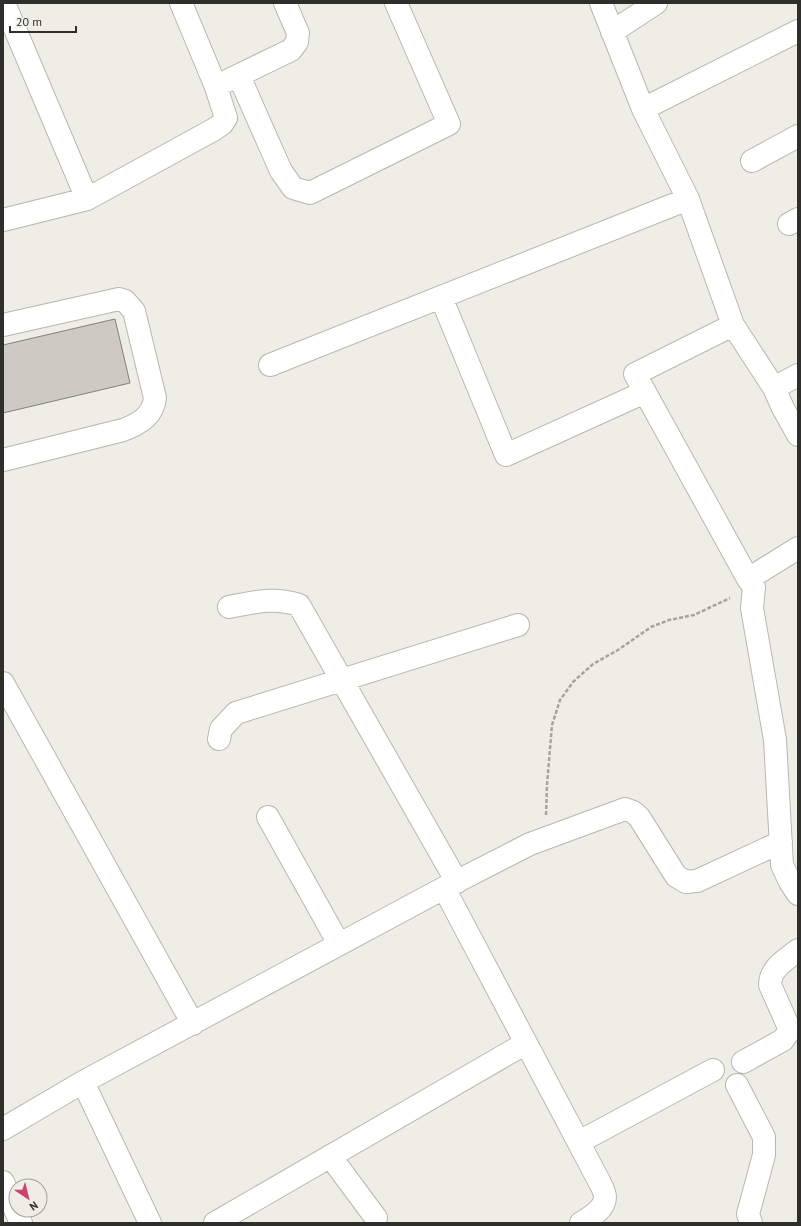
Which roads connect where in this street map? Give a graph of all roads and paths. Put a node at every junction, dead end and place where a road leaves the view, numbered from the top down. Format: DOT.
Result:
graph roads {
  1 [pos="4,3"];
  2 [pos="181,3"];
  3 [pos="396,3"];
  4 [pos="601,3"];
  5 [pos="656,3"];
  6 [pos="288,4"];
  7 [pos="798,31"];
  8 [pos="612,32"];
  9 [pos="239,76"];
  10 [pos="216,87"];
  11 [pos="643,109"];
  12 [pos="798,136"];
  13 [pos="752,161"];
  14 [pos="87,199"];
  15 [pos="688,199"];
  16 [pos="3,220"];
  17 [pos="441,297"];
  18 [pos="3,325"];
  19 [pos="733,325"];
  20 [pos="270,365"];
  21 [pos="798,375"];
  22 [pos="774,388"];
  23 [pos="645,392"];
  24 [pos="798,435"];
  25 [pos="3,460"];
  26 [pos="798,548"];
  27 [pos="751,583"];
  28 [pos="229,607"];
  29 [pos="518,625"];
  30 [pos="341,680"];
  31 [pos="3,683"];
  32 [pos="219,739"];
  33 [pos="268,817"];
  34 [pos="546,839"];
  35 [pos="781,842"];
  36 [pos="451,885"];
  37 [pos="798,894"];
  38 [pos="340,944"];
  39 [pos="798,950"];
  40 [pos="193,1024"];
  41 [pos="526,1043"];
  42 [pos="743,1062"];
  43 [pos="713,1070"];
  44 [pos="84,1082"];
  45 [pos="737,1084"];
  46 [pos="3,1129"];
  47 [pos="579,1142"];
  48 [pos="330,1156"];
  49 [pos="3,1182"];
  50 [pos="608,1214"];
  51 [pos="376,1218"];
  52 [pos="21,1223"];
  53 [pos="150,1223"];
  54 [pos="215,1223"];
  55 [pos="581,1223"];
  56 [pos="751,1223"];
  1 -- 14 [label="street"];
  2 -- 10 [label="street"];
  3 -- 9 [label="street"];
  4 -- 8 [label="street"];
  5 -- 8 [label="street"];
  6 -- 9 [label="street"];
  7 -- 11 [label="street"];
  8 -- 11 [label="street"];
  9 -- 10 [label="street"];
  10 -- 14 [label="street"];
  11 -- 15 [label="street"];
  12 -- 13 [label="street"];
  14 -- 16 [label="street"];
  15 -- 17 [label="street"];
  15 -- 19 [label="street"];
  17 -- 20 [label="street"];
  17 -- 23 [label="street"];
  18 -- 25 [label="street"];
  19 -- 22 [label="street"];
  19 -- 23 [label="street"];
  21 -- 22 [label="street"];
  22 -- 24 [label="street"];
  23 -- 27 [label="street"];
  26 -- 27 [label="street"];
  27 -- 34 [label="path"];
  27 -- 35 [label="street"];
  28 -- 30 [label="street"];
  29 -- 30 [label="street"];
  30 -- 32 [label="street"];
  30 -- 36 [label="street"];
  31 -- 40 [label="street"];
  33 -- 38 [label="street"];
  34 -- 35 [label="street"];
  34 -- 36 [label="street"];
  35 -- 37 [label="street"];
  36 -- 38 [label="street"];
  36 -- 41 [label="street"];
  38 -- 40 [label="street"];
  39 -- 42 [label="street"];
  40 -- 44 [label="street"];
  41 -- 47 [label="street"];
  41 -- 48 [label="street"];
  43 -- 47 [label="street"];
  44 -- 46 [label="street"];
  44 -- 53 [label="street"];
  45 -- 56 [label="street"];
  47 -- 50 [label="street"];
  48 -- 51 [label="street"];
  48 -- 54 [label="street"];
  49 -- 52 [label="street"];
  50 -- 55 [label="street"];
}
